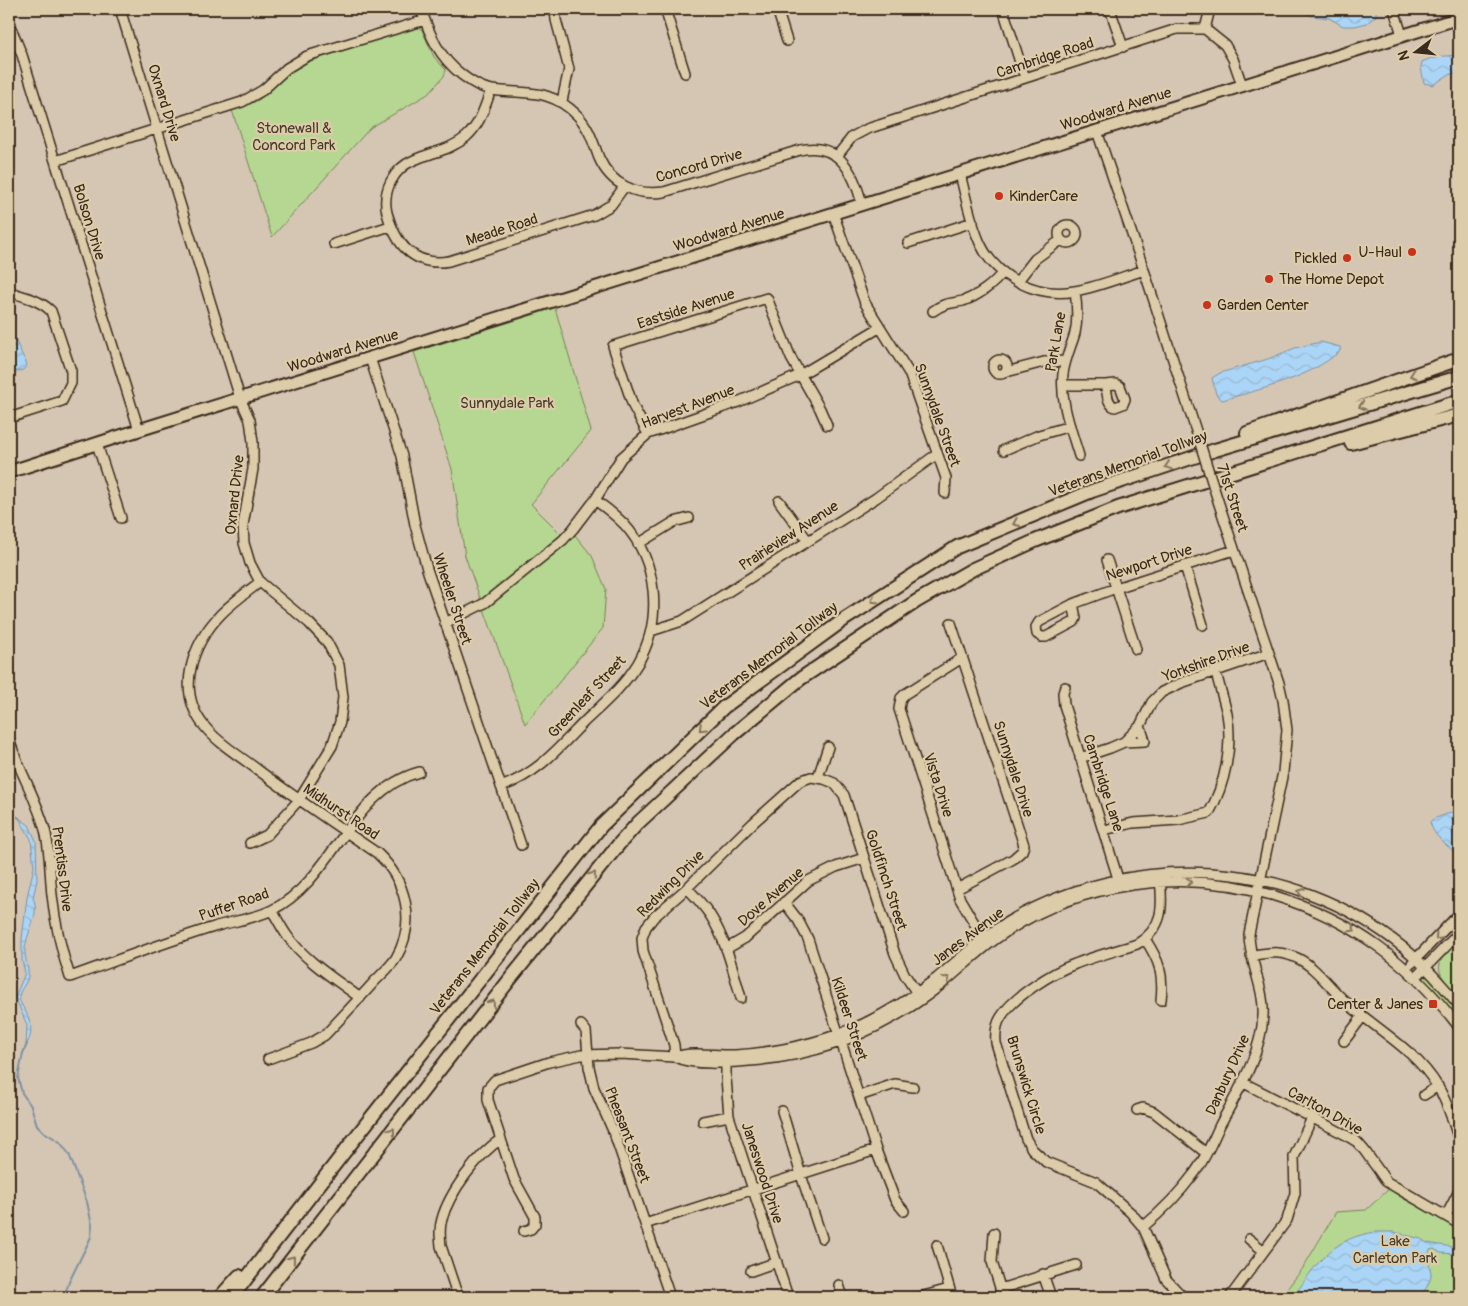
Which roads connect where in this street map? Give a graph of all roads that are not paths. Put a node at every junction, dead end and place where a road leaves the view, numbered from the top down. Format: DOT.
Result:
graph roads {
  1 [pos="120,9"];
  2 [pos="421,9"];
  3 [pos="556,9"];
  4 [pos="664,9"];
  5 [pos="777,9"];
  6 [pos="1003,9"];
  7 [pos="1110,9"];
  8 [pos="1210,9"];
  9 [pos="1394,9"];
  10 [pos="1459,18"];
  11 [pos="425,20"];
  12 [pos="9,23"];
  13 [pos="1205,29"];
  14 [pos="1402,35"];
  15 [pos="787,41"];
  16 [pos="1123,47"];
  17 [pos="685,73"];
  18 [pos="1025,78"];
  19 [pos="1242,86"];
  20 [pos="490,90"];
  21 [pos="562,101"];
  22 [pos="158,129"];
  23 [pos="1097,131"];
  24 [pos="837,156"];
  25 [pos="55,161"];
  26 [pos="960,174"];
  27 [pos="624,187"];
  28 [pos="862,204"];
  29 [pos="833,213"];
  30 [pos="973,222"];
  31 [pos="390,226"];
  32 [pos="1061,240"];
  33 [pos="908,243"];
  34 [pos="334,244"];
  35 [pos="1144,270"];
  36 [pos="1003,272"];
  37 [pos="1017,282"];
  38 [pos="1075,291"];
  39 [pos="9,292"];
  40 [pos="933,311"];
  41 [pos="880,328"];
  42 [pos="370,358"];
  43 [pos="1459,359"];
  44 [pos="1066,361"];
  45 [pos="1006,370"];
  46 [pos="800,375"];
  47 [pos="1459,377"];
  48 [pos="1063,385"];
  49 [pos="1106,385"];
  50 [pos="240,398"];
  51 [pos="1459,401"];
  52 [pos="1459,415"];
  53 [pos="9,418"];
  54 [pos="828,424"];
  55 [pos="1070,426"];
  56 [pos="139,430"];
  57 [pos="648,434"];
  58 [pos="98,444"];
  59 [pos="1314,447"];
  60 [pos="1004,450"];
  61 [pos="1214,450"];
  62 [pos="938,454"];
  63 [pos="1079,456"];
  64 [pos="9,472"];
  65 [pos="945,493"];
  66 [pos="595,500"];
  67 [pos="780,501"];
  68 [pos="121,518"];
  69 [pos="689,518"];
  70 [pos="808,541"];
  71 [pos="638,544"];
  72 [pos="1234,550"];
  73 [pos="1107,560"];
  74 [pos="1184,566"];
  75 [pos="260,582"];
  76 [pos="1116,588"];
  77 [pos="1073,604"];
  78 [pos="951,623"];
  79 [pos="446,624"];
  80 [pos="1203,625"];
  81 [pos="650,631"];
  82 [pos="1136,649"];
  83 [pos="1269,654"];
  84 [pos="962,658"];
  85 [pos="1216,672"];
  86 [pos="1065,687"];
  87 [pos="1140,726"];
  88 [pos="9,739"];
  89 [pos="1124,742"];
  90 [pos="828,747"];
  91 [pos="1080,758"];
  92 [pos="418,772"];
  93 [pos="818,777"];
  94 [pos="501,787"];
  95 [pos="299,800"];
  96 [pos="1104,830"];
  97 [pos="346,832"];
  98 [pos="250,843"];
  99 [pos="521,845"];
  100 [pos="864,858"];
  101 [pos="1160,878"];
  102 [pos="1260,880"];
  103 [pos="1120,883"];
  104 [pos="687,888"];
  105 [pos="957,889"];
  106 [pos="1258,891"];
  107 [pos="784,902"];
  108 [pos="272,910"];
  109 [pos="1459,914"];
  110 [pos="1459,932"];
  111 [pos="1145,939"];
  112 [pos="986,942"];
  113 [pos="726,949"];
  114 [pos="1251,955"];
  115 [pos="1416,959"];
  116 [pos="1426,968"];
  117 [pos="1407,969"];
  118 [pos="70,976"];
  119 [pos="1416,977"];
  120 [pos="919,996"];
  121 [pos="360,998"];
  122 [pos="742,998"];
  123 [pos="1161,1000"];
  124 [pos="1459,1005"];
  125 [pos="1363,1016"];
  126 [pos="581,1025"];
  127 [pos="1459,1026"];
  128 [pos="840,1038"];
  129 [pos="1344,1041"];
  130 [pos="588,1054"];
  131 [pos="675,1057"];
  132 [pos="268,1059"];
  133 [pos="726,1059"];
  134 [pos="1242,1082"];
  135 [pos="1438,1086"];
  136 [pos="913,1087"];
  137 [pos="1424,1095"];
  138 [pos="859,1096"];
  139 [pos="1137,1110"];
  140 [pos="782,1111"];
  141 [pos="729,1116"];
  142 [pos="1312,1118"];
  143 [pos="703,1121"];
  144 [pos="501,1139"];
  145 [pos="1459,1140"];
  146 [pos="876,1150"];
  147 [pos="1206,1153"];
  148 [pos="801,1174"];
  149 [pos="753,1190"];
  150 [pos="1459,1191"];
  151 [pos="904,1211"];
  152 [pos="1446,1216"];
  153 [pos="645,1224"];
  154 [pos="1459,1224"];
  155 [pos="1144,1227"];
  156 [pos="524,1231"];
  157 [pos="994,1233"];
  158 [pos="822,1238"];
  159 [pos="1249,1239"];
  160 [pos="274,1244"];
  161 [pos="936,1245"];
  162 [pos="1264,1251"];
  163 [pos="777,1262"];
  164 [pos="1076,1265"];
  165 [pos="751,1271"];
  166 [pos="1043,1274"];
  167 [pos="839,1285"];
  168 [pos="951,1293"];
  169 [pos="1002,1293"];
  170 [pos="220,1297"];
  171 [pos="232,1297"];
  172 [pos="262,1297"];
  173 [pos="458,1297"];
  174 [pos="670,1297"];
  175 [pos="788,1297"];
  176 [pos="843,1297"];
  177 [pos="920,1297"];
  178 [pos="1051,1297"];
  179 [pos="1183,1297"];
  180 [pos="1230,1297"];
  1 -- 22 [label="street, Oxnard Drive"];
  2 -- 11 [label="street"];
  3 -- 21 [label="street"];
  4 -- 17 [label="street"];
  5 -- 15 [label="street"];
  6 -- 18 [label="street"];
  7 -- 16 [label="street"];
  8 -- 13 [label="street"];
  9 -- 14 [label="street"];
  10 -- 14 [label="main road, Woodward Avenue"];
  11 -- 20 [label="street"];
  11 -- 22 [label="street"];
  12 -- 25 [label="street, Bolson Drive"];
  13 -- 16 [label="street, Cambridge Road"];
  13 -- 19 [label="street"];
  14 -- 19 [label="main road, Woodward Avenue"];
  16 -- 18 [label="street, Cambridge Road"];
  18 -- 24 [label="street, Cambridge Road"];
  19 -- 23 [label="main road, Woodward Avenue"];
  20 -- 21 [label="street"];
  20 -- 31 [label="street"];
  21 -- 27 [label="street"];
  22 -- 25 [label="street"];
  22 -- 50 [label="street, Oxnard Drive"];
  23 -- 26 [label="main road, Woodward Avenue"];
  23 -- 35 [label="street, 71st Street"];
  24 -- 27 [label="street, Concord Drive"];
  24 -- 28 [label="street"];
  25 -- 56 [label="street, Bolson Drive"];
  26 -- 28 [label="main road, Woodward Avenue"];
  26 -- 30 [label="street"];
  27 -- 31 [label="street, Meade Road"];
  28 -- 29 [label="main road, Woodward Avenue"];
  29 -- 41 [label="street, Sunnydale Street"];
  29 -- 42 [label="main road, Woodward Avenue"];
  30 -- 33 [label="street"];
  30 -- 36 [label="street"];
  31 -- 34 [label="street"];
  32 -- 37 [label="street"];
  35 -- 38 [label="street"];
  35 -- 72 [label="street, 71st Street, bridge"];
  36 -- 37 [label="street"];
  36 -- 40 [label="street"];
  37 -- 38 [label="street"];
  38 -- 44 [label="street, Park Lane"];
  39 -- 53 [label="street"];
  41 -- 46 [label="street, Harvest Avenue"];
  41 -- 62 [label="street, Sunnydale Street"];
  42 -- 50 [label="main road, Woodward Avenue"];
  42 -- 79 [label="street, Wheeler Street"];
  43 -- 61 [label="highway, one-way"];
  44 -- 45 [label="street"];
  44 -- 48 [label="street, Park Lane"];
  46 -- 54 [label="street"];
  46 -- 57 [label="street, Harvest Avenue"];
  46 -- 57 [label="street, Eastside Avenue"];
  47 -- 61 [label="highway, Veterans Memorial Tollway, one-way"];
  48 -- 49 [label="street"];
  48 -- 55 [label="street, Park Lane"];
  50 -- 56 [label="main road, Woodward Avenue"];
  50 -- 75 [label="street, Oxnard Drive"];
  51 -- 59 [label="highway"];
  52 -- 59 [label="highway"];
  55 -- 60 [label="street"];
  55 -- 63 [label="street, Park Lane"];
  56 -- 58 [label="main road, Woodward Avenue"];
  57 -- 66 [label="street, Harvest Avenue"];
  58 -- 64 [label="main road, Woodward Avenue"];
  58 -- 68 [label="street"];
  172 -- 59 [label="highway, one-way"];
  61 -- 160 [label="highway, Veterans Memorial Tollway, one-way"];
  62 -- 65 [label="street, Sunnydale Street"];
  62 -- 70 [label="street, Prairieview Avenue"];
  66 -- 71 [label="street, Greenleaf Street"];
  66 -- 79 [label="street, Harvest Avenue"];
  67 -- 70 [label="street"];
  69 -- 71 [label="street"];
  70 -- 81 [label="street, Prairieview Avenue"];
  71 -- 81 [label="street, Greenleaf Street"];
  72 -- 74 [label="street, Newport Drive"];
  72 -- 83 [label="street, 71st Street"];
  73 -- 76 [label="street"];
  74 -- 76 [label="street, Newport Drive"];
  74 -- 80 [label="street"];
  75 -- 95 [label="street, Oxnard Drive"];
  75 -- 95 [label="street, Midhurst Road"];
  76 -- 77 [label="street, Newport Drive"];
  76 -- 82 [label="street"];
  77 -- 77 [label="street, Newport Drive"];
  78 -- 84 [label="street, Sunnydale Drive"];
  79 -- 94 [label="street, Wheeler Street"];
  81 -- 94 [label="street, Greenleaf Street"];
  83 -- 85 [label="street, Yorkshire Drive"];
  83 -- 102 [label="street, 71st Street"];
  84 -- 105 [label="street, Vista Drive"];
  84 -- 105 [label="street, Sunnydale Drive"];
  85 -- 87 [label="street, Yorkshire Drive"];
  85 -- 96 [label="street"];
  86 -- 91 [label="street, Cambridge Lane"];
  87 -- 89 [label="street, Yorkshire Drive"];
  87 -- 89 [label="street, Yorkshire Drive"];
  88 -- 118 [label="street, Prentiss Drive"];
  89 -- 91 [label="street, Yorkshire Drive"];
  90 -- 93 [label="street"];
  91 -- 96 [label="street, Cambridge Lane"];
  92 -- 97 [label="street, Puffer Road"];
  93 -- 100 [label="street, Goldfinch Street"];
  93 -- 104 [label="street, Redwing Drive"];
  94 -- 99 [label="street, Wheeler Street"];
  95 -- 97 [label="street, Midhurst Road"];
  95 -- 98 [label="street, Oxnard Drive"];
  96 -- 103 [label="street, Cambridge Lane"];
  97 -- 108 [label="street, Puffer Road"];
  97 -- 121 [label="street, Midhurst Road"];
  100 -- 107 [label="street, Dove Avenue"];
  100 -- 120 [label="street, Goldfinch Street"];
  101 -- 102 [label="street, Janes Avenue"];
  101 -- 103 [label="street, Janes Avenue"];
  101 -- 106 [label="street, Janes Avenue, one-way"];
  101 -- 111 [label="street"];
  102 -- 106 [label="street, Danbury Drive"];
  115 -- 102 [label="street, Janes Avenue, one-way"];
  103 -- 112 [label="street, Janes Avenue"];
  104 -- 113 [label="street"];
  104 -- 131 [label="street, Redwing Drive"];
  105 -- 112 [label="street, Vista Drive"];
  106 -- 114 [label="street, Danbury Drive"];
  106 -- 117 [label="street, Janes Avenue, one-way"];
  107 -- 113 [label="street, Dove Avenue"];
  107 -- 128 [label="street, Kildeer Street"];
  108 -- 118 [label="street, Puffer Road"];
  108 -- 121 [label="street"];
  109 -- 115 [label="street, one-way"];
  110 -- 116 [label="street"];
  111 -- 123 [label="street"];
  111 -- 155 [label="street, Brunswick Circle"];
  112 -- 120 [label="street, Janes Avenue"];
  113 -- 122 [label="street"];
  114 -- 125 [label="street"];
  114 -- 134 [label="street, Danbury Drive"];
  115 -- 116 [label="street, Janes Avenue"];
  115 -- 117 [label="street"];
  116 -- 119 [label="street"];
  116 -- 124 [label="street, Janes Avenue"];
  117 -- 119 [label="street, Janes Avenue"];
  119 -- 127 [label="street, Janes Avenue"];
  120 -- 128 [label="street, Janes Avenue"];
  121 -- 132 [label="street, Midhurst Road"];
  125 -- 129 [label="street"];
  125 -- 135 [label="street"];
  126 -- 130 [label="street, Pheasant Street"];
  128 -- 133 [label="street, Janes Avenue"];
  128 -- 138 [label="street, Kildeer Street"];
  130 -- 131 [label="street, Janes Avenue"];
  130 -- 144 [label="street, Janes Avenue"];
  130 -- 153 [label="street, Pheasant Street"];
  131 -- 133 [label="street, Janes Avenue"];
  133 -- 141 [label="street, Janeswood Drive"];
  134 -- 142 [label="street, Carlton Drive"];
  134 -- 147 [label="street, Danbury Drive"];
  135 -- 137 [label="street"];
  135 -- 145 [label="street"];
  136 -- 138 [label="street"];
  138 -- 146 [label="street, Kildeer Street"];
  139 -- 147 [label="street"];
  140 -- 148 [label="street"];
  141 -- 143 [label="street"];
  141 -- 149 [label="street, Janeswood Drive"];
  142 -- 152 [label="street, Carlton Drive"];
  142 -- 162 [label="street"];
  144 -- 156 [label="street"];
  144 -- 173 [label="street"];
  146 -- 148 [label="street"];
  146 -- 151 [label="street, Kildeer Street"];
  147 -- 155 [label="street, Danbury Drive"];
  148 -- 149 [label="street"];
  148 -- 158 [label="street"];
  149 -- 153 [label="street"];
  149 -- 163 [label="street, Janeswood Drive"];
  150 -- 152 [label="street"];
  152 -- 154 [label="street, Carlton Drive"];
  153 -- 174 [label="street, Pheasant Street"];
  155 -- 179 [label="street, Brunswick Circle"];
  157 -- 169 [label="street"];
  159 -- 162 [label="street"];
  160 -- 170 [label="highway"];
  160 -- 171 [label="highway, Veterans Memorial Tollway"];
  161 -- 168 [label="street"];
  162 -- 180 [label="street"];
  163 -- 165 [label="street"];
  163 -- 175 [label="street, Janeswood Drive"];
  164 -- 166 [label="street"];
  166 -- 169 [label="street"];
  166 -- 178 [label="street"];
  167 -- 176 [label="street"];
  168 -- 177 [label="street"];
}
